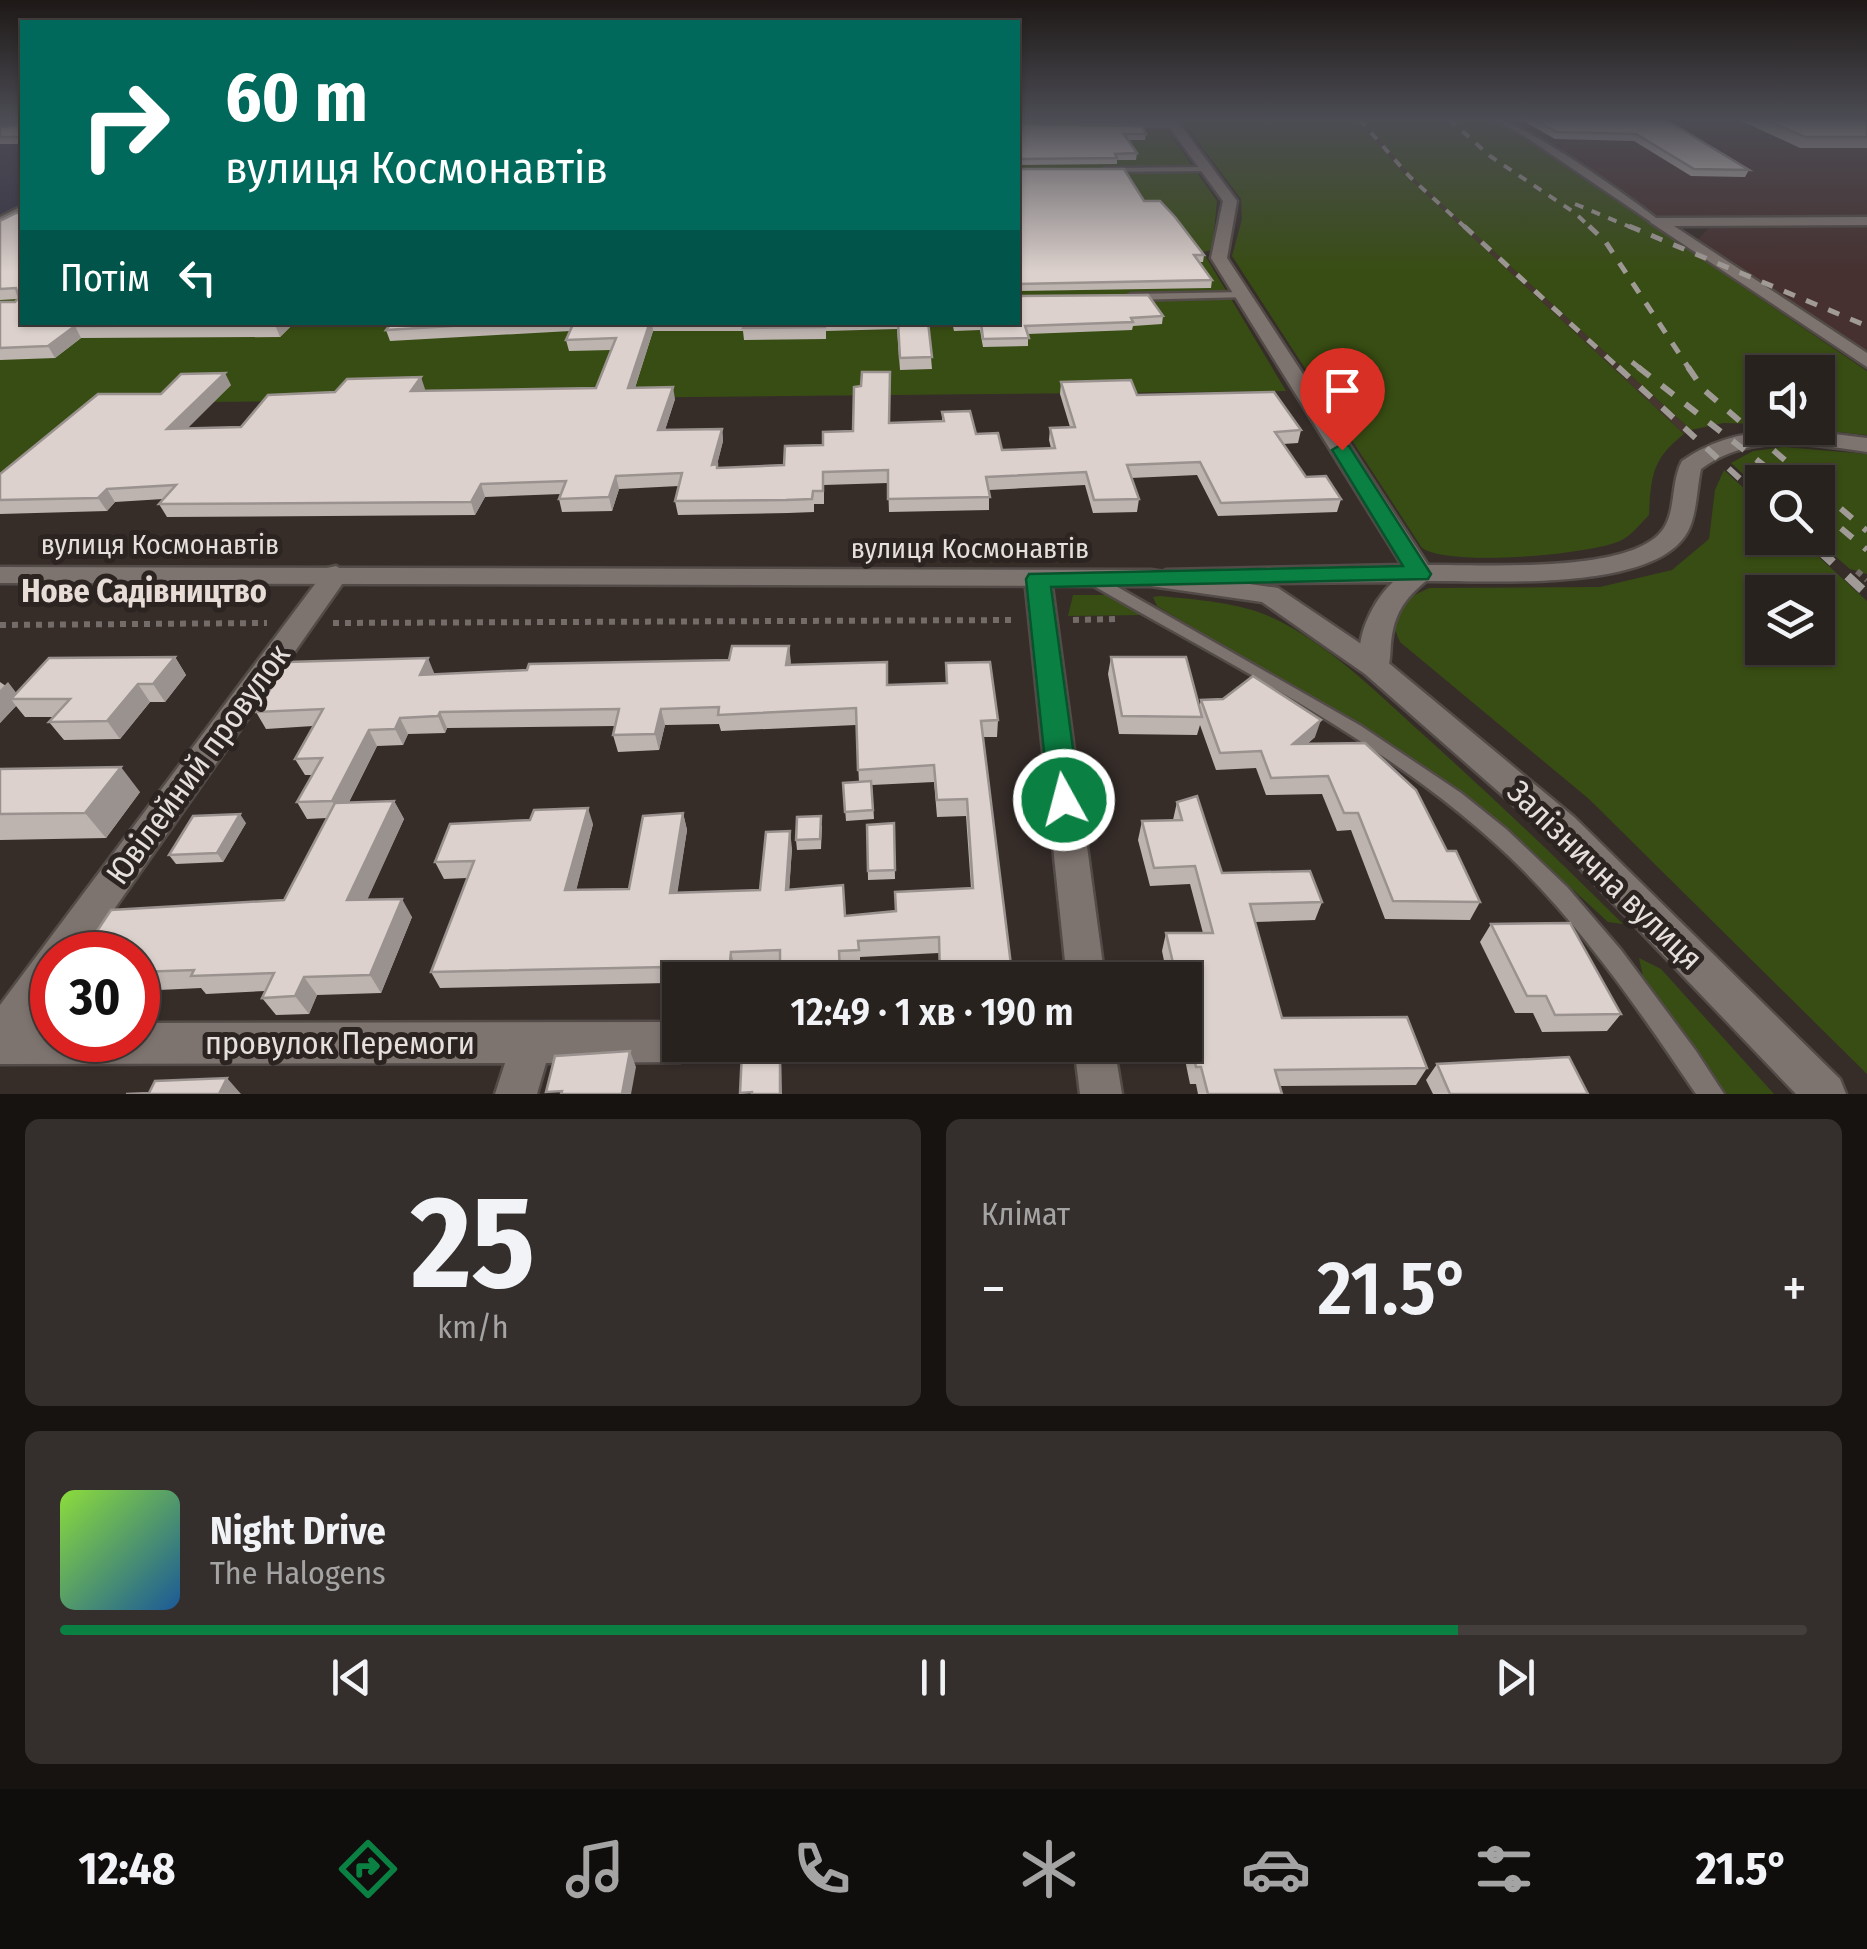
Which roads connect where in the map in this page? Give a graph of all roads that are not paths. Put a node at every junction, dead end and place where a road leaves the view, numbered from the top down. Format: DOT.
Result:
graph roads {
  1 [pos="1207,170"];
  2 [pos="1581,170"];
  3 [pos="1867,221"];
  4 [pos="1657,222"];
  5 [pos="1244,296"];
  6 [pos="1112,297"];
  7 [pos="1867,361"];
  8 [pos="1867,446"];
  9 [pos="336,574"];
  10 [pos="1420,574"];
  11 [pos="0,575"];
  12 [pos="1093,578"];
  13 [pos="1151,578"];
  14 [pos="1038,579"];
  15 [pos="1375,667"];
  16 [pos="77,932"];
  17 [pos="1084,962"];
  18 [pos="30,998"];
  19 [pos="0,1041"];
  20 [pos="532,1042"];
  21 [pos="662,1042"];
  22 [pos="1096,1062"];
  23 [pos="516,1094"];
  24 [pos="1101,1094"];
  25 [pos="1712,1094"];
  26 [pos="1825,1094"];
  1 -- 5 [label="street"];
  2 -- 4 [label="lane"];
  3 -- 4 [label="street"];
  4 -- 7 [label="street"];
  5 -- 6 [label="lane"];
  5 -- 10 [label="street"];
  8 -- 10 [label="street, вулиця Космонавтів"];
  9 -- 11 [label="street, вулиця Космонавтів"];
  9 -- 14 [label="street, вулиця Космонавтів"];
  9 -- 16 [label="street, Ювілейний провулок"];
  10 -- 13 [label="street, вулиця Космонавтів"];
  10 -- 15 [label="street"];
  12 -- 13 [label="street, вулиця Космонавтів"];
  12 -- 14 [label="street, вулиця Космонавтів"];
  12 -- 25 [label="lane"];
  13 -- 15 [label="street, Залізнична вулиця"];
  14 -- 17 [label="street"];
  15 -- 26 [label="street, Залізнична вулиця"];
  18 -- 19 [label="street"];
  19 -- 20 [label="street, провулок Перемоги"];
  20 -- 21 [label="street, провулок Перемоги"];
  20 -- 23 [label="street"];
  22 -- 24 [label="street"];
}
